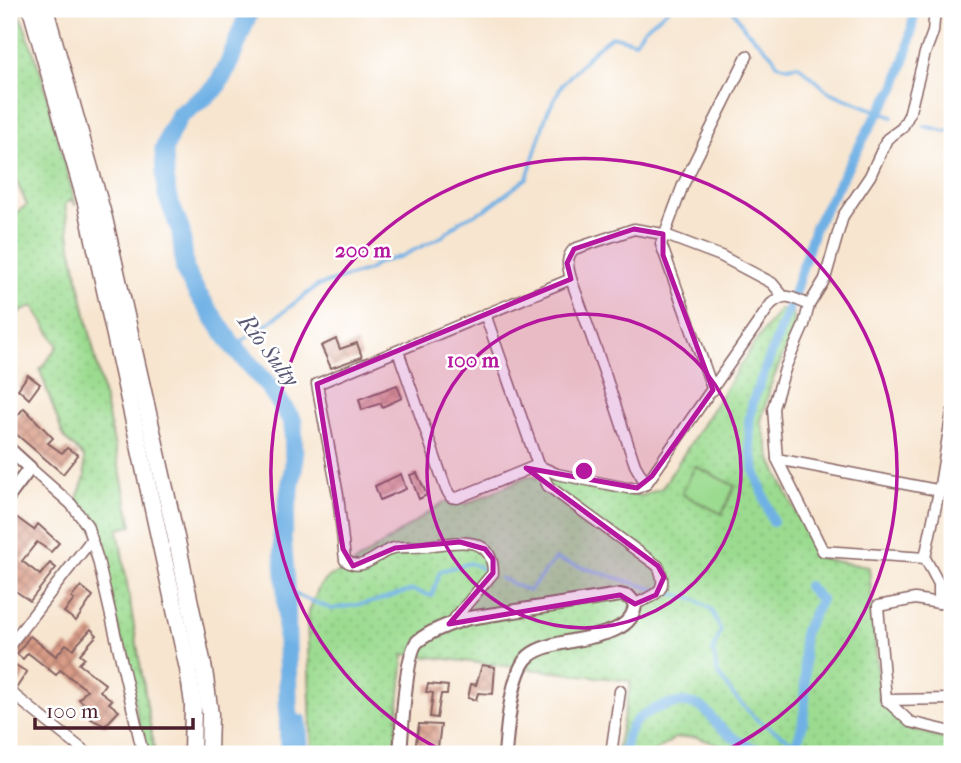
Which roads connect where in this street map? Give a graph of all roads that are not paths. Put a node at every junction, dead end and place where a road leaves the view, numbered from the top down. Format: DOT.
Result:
graph roads {
  1 [pos="31,9"];
  2 [pos="44,9"];
  3 [pos="936,9"];
  4 [pos="747,56"];
  5 [pos="663,234"];
  6 [pos="571,279"];
  7 [pos="785,296"];
  8 [pos="809,305"];
  9 [pos="485,314"];
  10 [pos="398,351"];
  11 [pos="713,390"];
  12 [pos="952,412"];
  13 [pos="9,449"];
  14 [pos="777,459"];
  15 [pos="538,466"];
  16 [pos="30,468"];
  17 [pos="646,484"];
  18 [pos="939,491"];
  19 [pos="952,493"];
  20 [pos="9,496"];
  21 [pos="92,539"];
  22 [pos="925,558"];
  23 [pos="939,603"];
  24 [pos="635,604"];
  25 [pos="952,604"];
  26 [pos="449,624"];
  27 [pos="9,646"];
  28 [pos="9,691"];
  29 [pos="620,691"];
  30 [pos="952,699"];
  31 [pos="886,700"];
  32 [pos="952,732"];
  33 [pos="88,754"];
  34 [pos="143,754"];
  35 [pos="192,754"];
  36 [pos="209,754"];
  37 [pos="400,754"];
  38 [pos="505,754"];
  39 [pos="611,754"];
  1 -- 35 [label="highway"];
  2 -- 36 [label="highway"];
  3 -- 8 [label="street"];
  4 -- 5 [label="street"];
  5 -- 6 [label="street"];
  5 -- 7 [label="street"];
  5 -- 11 [label="street"];
  6 -- 9 [label="street"];
  6 -- 17 [label="street"];
  7 -- 8 [label="street"];
  7 -- 11 [label="street"];
  8 -- 14 [label="street"];
  9 -- 10 [label="street"];
  9 -- 15 [label="street"];
  10 -- 15 [label="street"];
  10 -- 26 [label="street"];
  11 -- 17 [label="street"];
  12 -- 18 [label="street"];
  13 -- 16 [label="street"];
  14 -- 18 [label="street"];
  14 -- 22 [label="street"];
  15 -- 17 [label="street"];
  15 -- 24 [label="street"];
  16 -- 20 [label="street"];
  16 -- 21 [label="street"];
  18 -- 19 [label="street"];
  18 -- 22 [label="street"];
  21 -- 27 [label="street"];
  21 -- 34 [label="street"];
  22 -- 23 [label="street"];
  23 -- 25 [label="street"];
  23 -- 31 [label="street"];
  24 -- 26 [label="street"];
  24 -- 38 [label="street"];
  26 -- 37 [label="street"];
  28 -- 33 [label="street"];
  29 -- 39 [label="street"];
  30 -- 31 [label="street"];
  31 -- 32 [label="street"];
}
